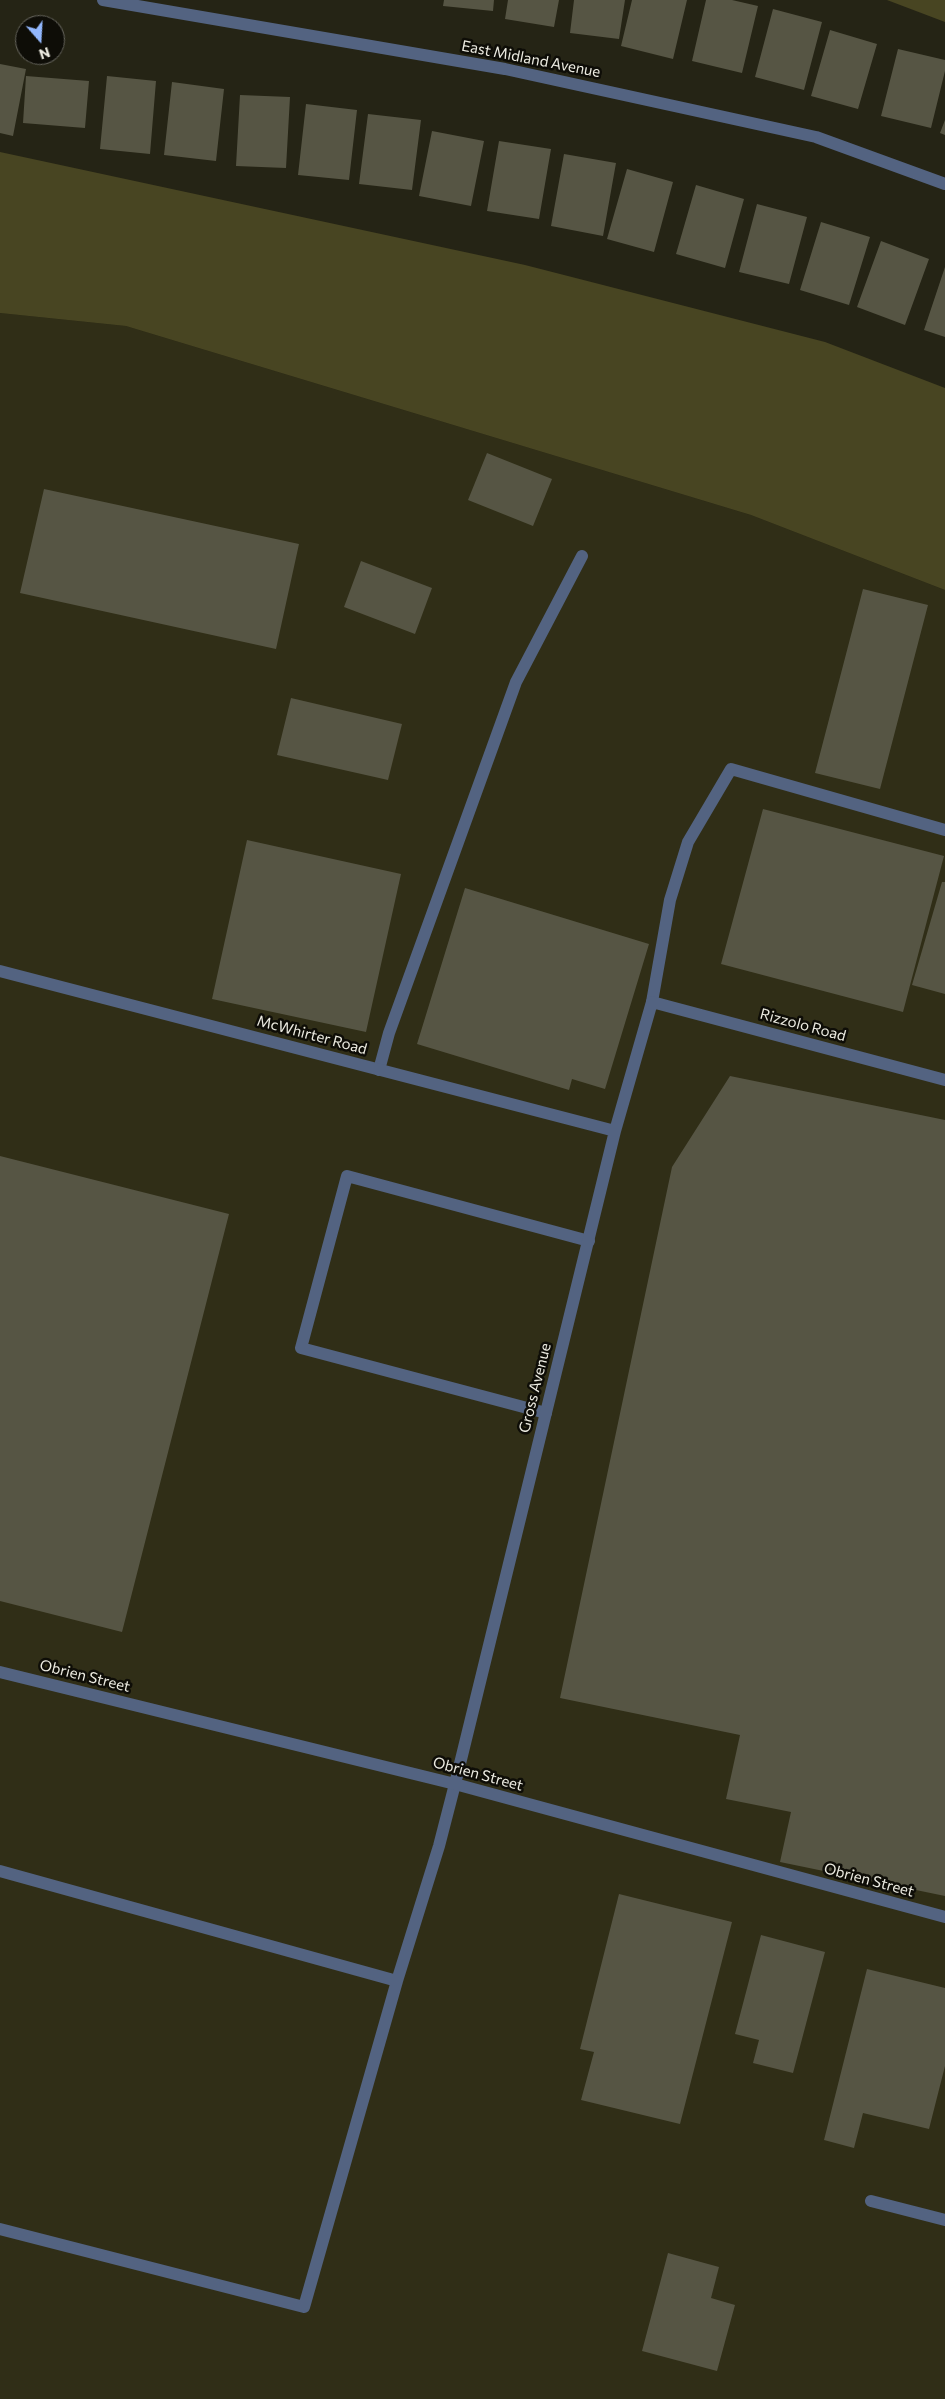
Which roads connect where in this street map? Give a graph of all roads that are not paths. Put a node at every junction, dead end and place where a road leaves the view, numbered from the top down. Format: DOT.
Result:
graph roads {
  1 [pos="103,0"];
  2 [pos="945,184"];
  3 [pos="582,556"];
  4 [pos="945,830"];
  5 [pos="0,971"];
  6 [pos="652,1002"];
  7 [pos="379,1070"];
  8 [pos="945,1080"];
  9 [pos="615,1131"];
  10 [pos="589,1241"];
  11 [pos="546,1413"];
  12 [pos="0,1672"];
  13 [pos="455,1784"];
  14 [pos="0,1871"];
  15 [pos="945,1917"];
  16 [pos="397,1981"];
  17 [pos="871,2201"];
  18 [pos="945,2220"];
  19 [pos="0,2229"];
  1 -- 2 [label="street, East Midland Avenue"];
  3 -- 7 [label="street"];
  4 -- 6 [label="street, Gross Avenue"];
  5 -- 7 [label="street, McWhirter Road"];
  6 -- 8 [label="street, Rizzolo Road"];
  6 -- 9 [label="street, Gross Avenue"];
  7 -- 9 [label="street, McWhirter Road"];
  9 -- 10 [label="street, Gross Avenue"];
  10 -- 11 [label="street, Gross Avenue"];
  10 -- 11 [label="street"];
  11 -- 13 [label="street, Gross Avenue"];
  12 -- 13 [label="street, Obrien Street"];
  13 -- 15 [label="street, Obrien Street"];
  13 -- 16 [label="street, Gross Avenue"];
  14 -- 16 [label="street"];
  16 -- 19 [label="street, Gross Avenue"];
  17 -- 18 [label="street"];
}
